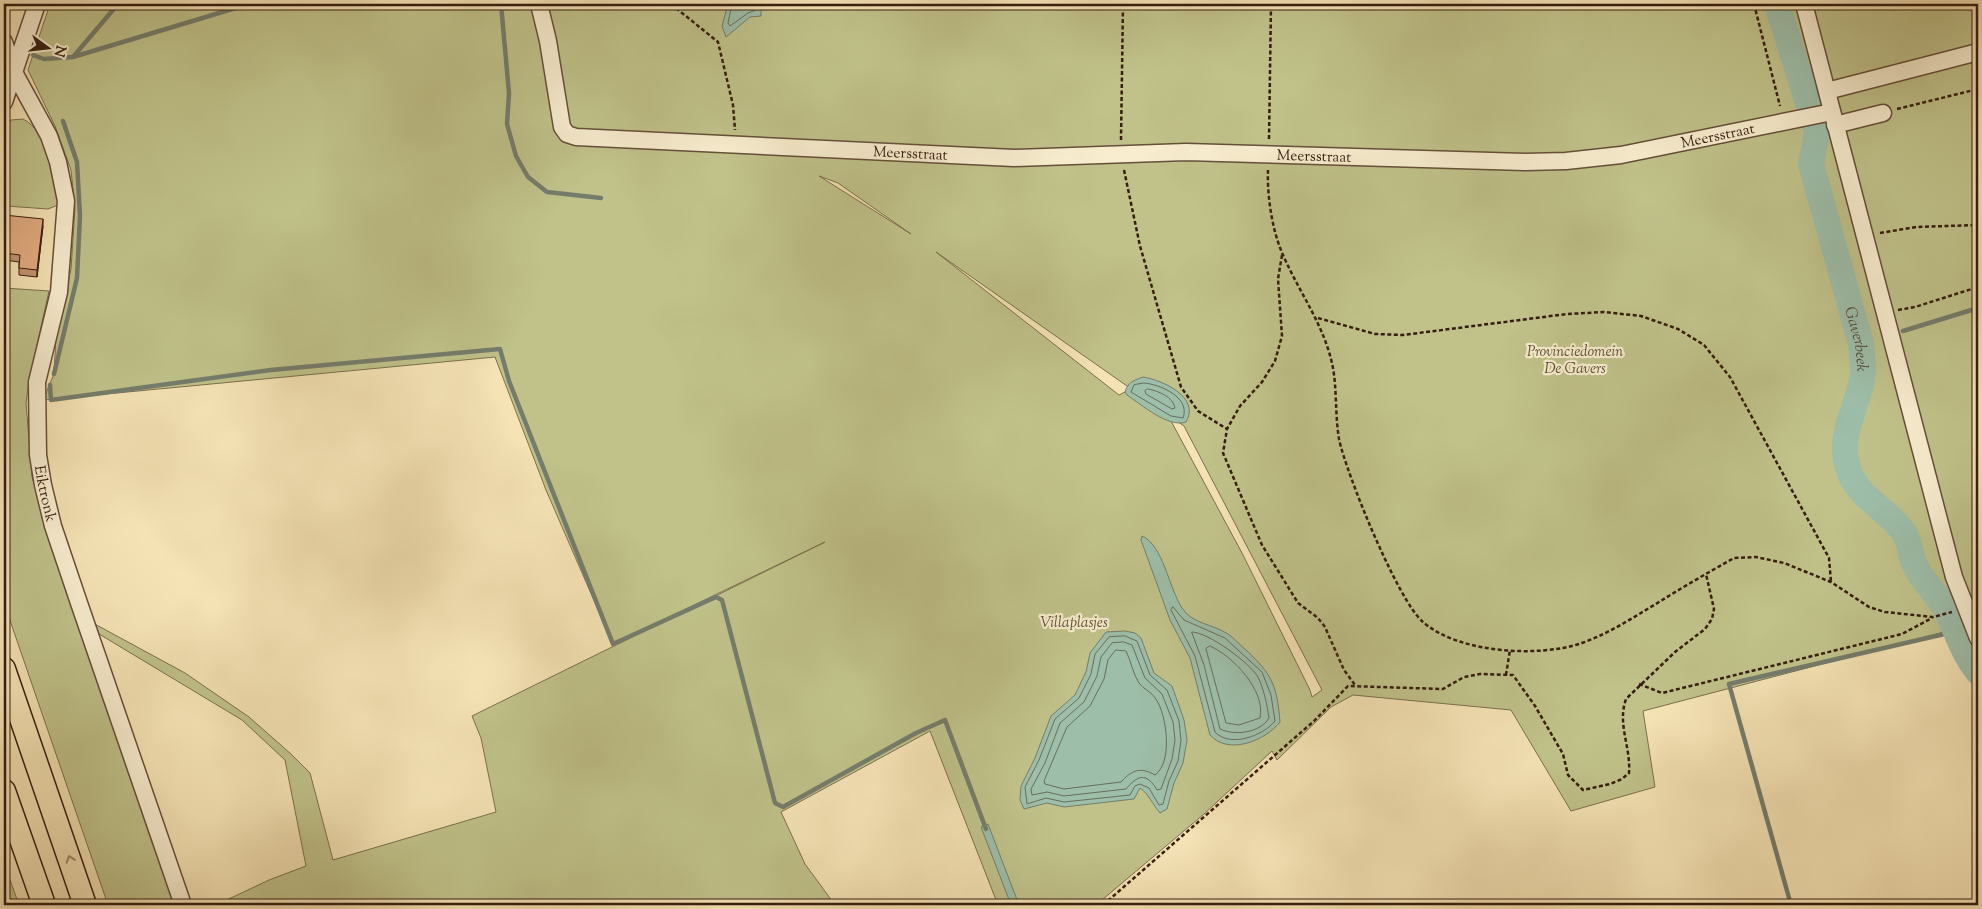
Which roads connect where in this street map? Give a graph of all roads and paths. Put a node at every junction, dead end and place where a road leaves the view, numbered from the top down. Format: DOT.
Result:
graph roads {
  1 [pos="36,4"];
  2 [pos="539,4"];
  3 [pos="671,4"];
  4 [pos="1123,4"];
  5 [pos="1271,4"];
  6 [pos="1754,4"];
  7 [pos="1804,4"];
  8 [pos="4,42"];
  9 [pos="1978,52"];
  10 [pos="15,74"];
  11 [pos="1978,90"];
  12 [pos="1827,91"];
  13 [pos="4,102"];
  14 [pos="1883,113"];
  15 [pos="1824,116"];
  16 [pos="1784,121"];
  17 [pos="737,145"];
  18 [pos="1268,155"];
  19 [pos="1121,156"];
  20 [pos="1978,225"];
  21 [pos="1864,236"];
  22 [pos="1282,254"];
  23 [pos="1978,286"];
  24 [pos="1884,310"];
  25 [pos="1317,318"];
  26 [pos="1227,429"];
  27 [pos="1706,574"];
  28 [pos="1831,582"];
  29 [pos="1954,611"];
  30 [pos="1933,617"];
  31 [pos="1978,638"];
  32 [pos="1510,650"];
  33 [pos="4,669"];
  34 [pos="1506,675"];
  35 [pos="1639,684"];
  36 [pos="1355,685"];
  37 [pos="4,791"];
  38 [pos="44,905"];
  39 [pos="86,905"];
  40 [pos="183,905"];
  41 [pos="1103,905"];
  1 -- 10 [label="street"];
  2 -- 17 [label="street, Meersstraat"];
  3 -- 17 [label="path"];
  4 -- 19 [label="path"];
  5 -- 18 [label="path"];
  6 -- 16 [label="path"];
  7 -- 12 [label="street"];
  8 -- 10 [label="street, Eiktronk"];
  9 -- 12 [label="street"];
  10 -- 13 [label="street"];
  10 -- 40 [label="street, Eiktronk"];
  11 -- 14 [label="path"];
  12 -- 15 [label="street"];
  14 -- 15 [label="street, Meersstraat"];
  15 -- 16 [label="street, Meersstraat"];
  15 -- 21 [label="street"];
  16 -- 18 [label="street, Meersstraat"];
  17 -- 19 [label="street, Meersstraat"];
  18 -- 19 [label="street, Meersstraat"];
  18 -- 22 [label="path"];
  19 -- 26 [label="path"];
  20 -- 21 [label="path"];
  21 -- 24 [label="street"];
  22 -- 25 [label="path"];
  22 -- 26 [label="path"];
  23 -- 24 [label="path"];
  24 -- 31 [label="street"];
  25 -- 28 [label="path"];
  25 -- 32 [label="path"];
  26 -- 36 [label="path"];
  27 -- 28 [label="path"];
  27 -- 32 [label="path"];
  27 -- 35 [label="path"];
  28 -- 30 [label="path"];
  29 -- 30 [label="path"];
  30 -- 35 [label="path"];
  32 -- 34 [label="path"];
  39 -- 33 [label="highway, one-way"];
  34 -- 35 [label="path"];
  34 -- 36 [label="path"];
  36 -- 41 [label="path"];
  37 -- 38 [label="highway"];
}
